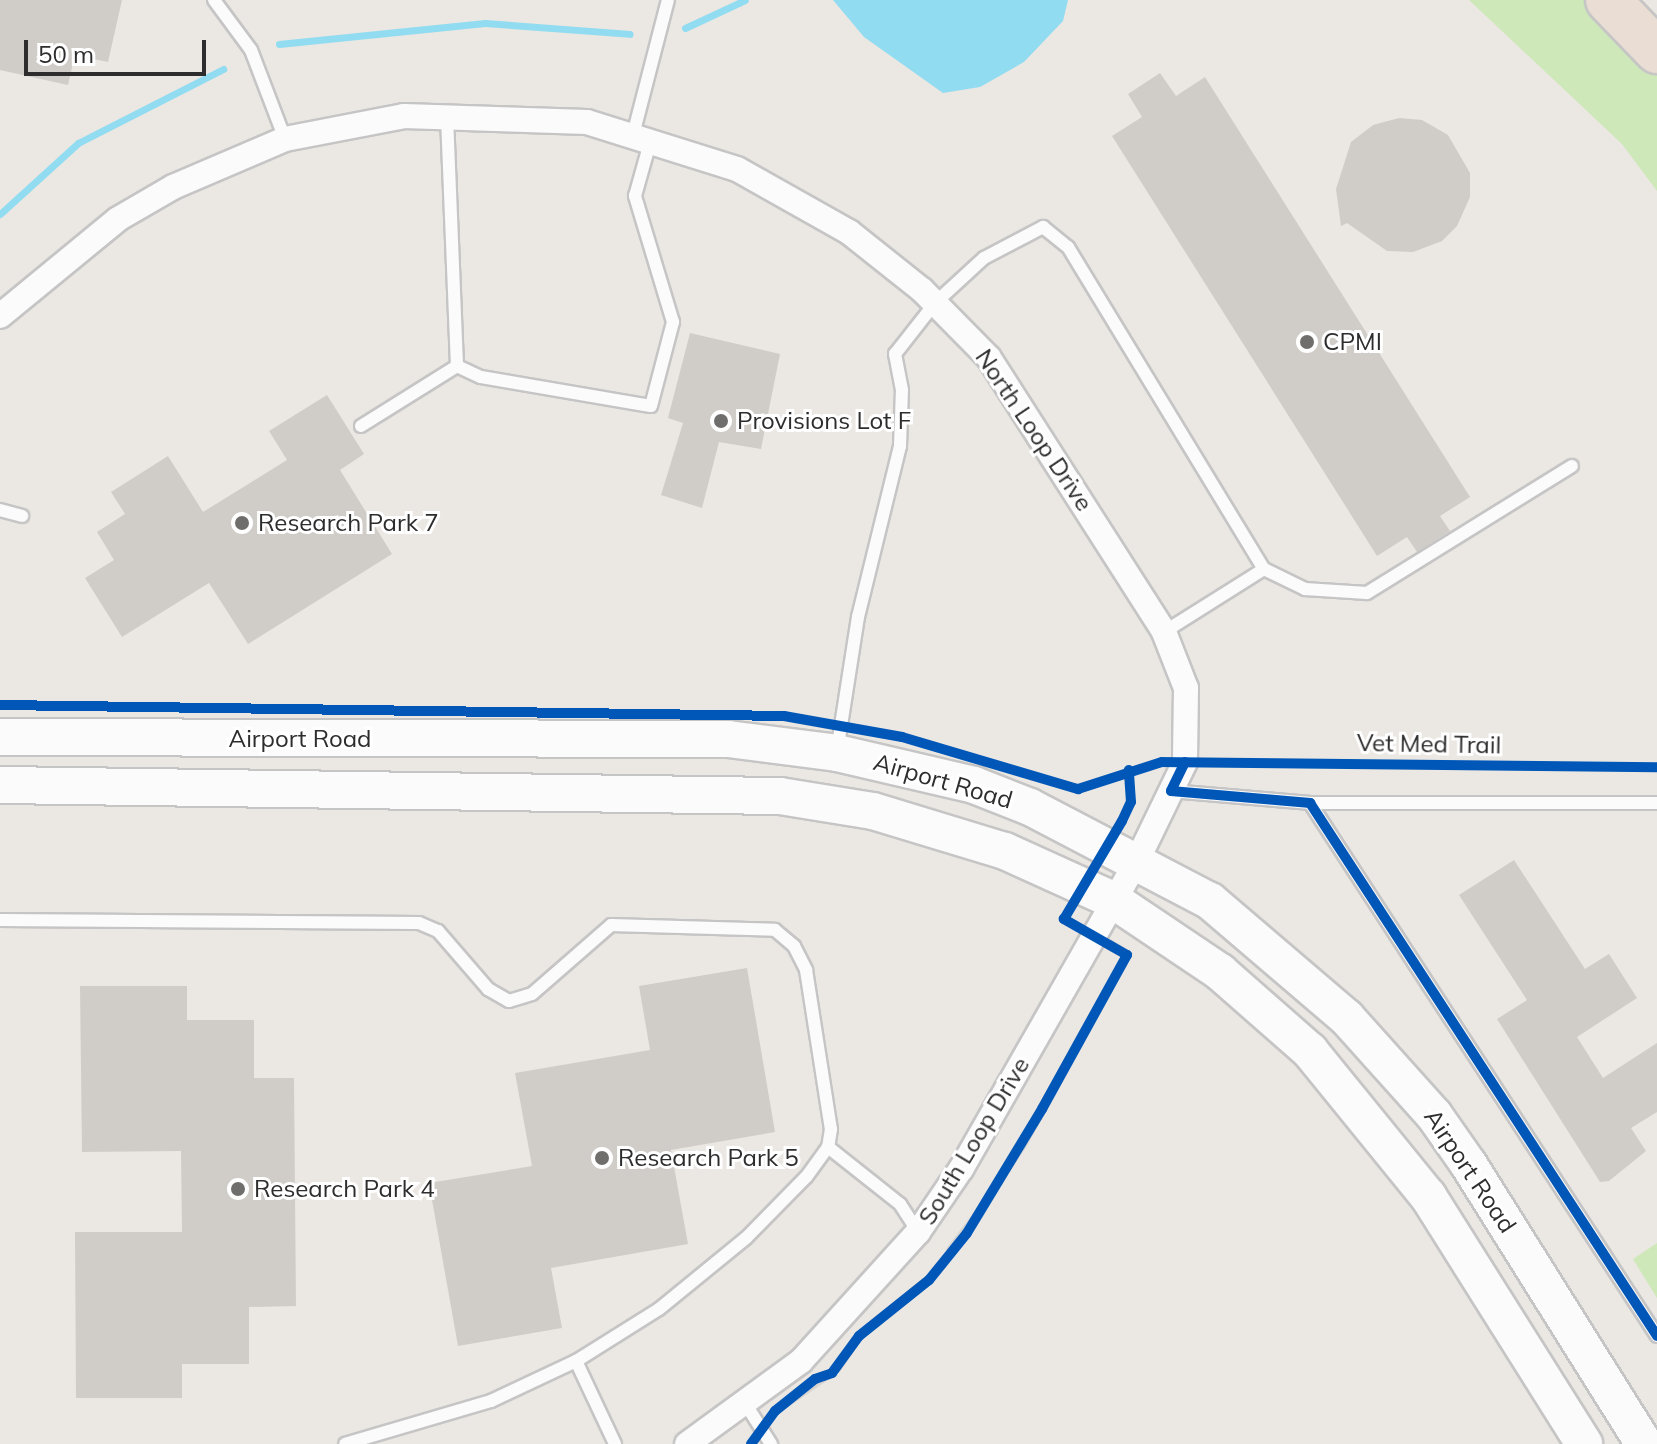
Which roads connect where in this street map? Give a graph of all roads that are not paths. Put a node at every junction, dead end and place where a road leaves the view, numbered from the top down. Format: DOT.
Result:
graph roads {
  1 [pos="214,0"];
  2 [pos="668,0"];
  3 [pos="1608,0"];
  4 [pos="1657,51"];
  5 [pos="447,114"];
  6 [pos="642,137"];
  7 [pos="285,139"];
  8 [pos="935,303"];
  9 [pos="0,316"];
  10 [pos="457,366"];
  11 [pos="361,426"];
  12 [pos="1572,466"];
  13 [pos="0,510"];
  14 [pos="22,516"];
  15 [pos="1264,569"];
  16 [pos="1164,632"];
  17 [pos="0,737"];
  18 [pos="837,753"];
  19 [pos="0,785"];
  20 [pos="1171,791"];
  21 [pos="1310,803"];
  22 [pos="1657,803"];
  23 [pos="1138,859"];
  24 [pos="1113,900"];
  25 [pos="0,920"];
  26 [pos="828,1147"];
  27 [pos="918,1232"];
  28 [pos="1657,1336"];
  29 [pos="576,1361"];
  30 [pos="745,1403"];
  31 [pos="345,1444"];
  32 [pos="615,1444"];
  33 [pos="687,1444"];
  34 [pos="771,1444"];
  35 [pos="1584,1444"];
  36 [pos="1644,1444"];
  1 -- 7 [label="lane"];
  2 -- 6 [label="lane"];
  3 -- 4 [label="highway"];
  5 -- 6 [label="street, North Loop Drive"];
  5 -- 7 [label="street, North Loop Drive"];
  5 -- 10 [label="lane"];
  6 -- 8 [label="street, North Loop Drive"];
  6 -- 10 [label="lane"];
  7 -- 9 [label="street, North Loop Drive"];
  8 -- 15 [label="lane"];
  8 -- 16 [label="street, North Loop Drive"];
  8 -- 18 [label="lane"];
  10 -- 11 [label="lane"];
  12 -- 15 [label="lane"];
  13 -- 14 [label="lane"];
  15 -- 16 [label="lane"];
  16 -- 20 [label="street, North Loop Drive"];
  17 -- 18 [label="main road, Airport Road"];
  18 -- 23 [label="main road, Airport Road"];
  19 -- 24 [label="main road, Airport Road"];
  20 -- 21 [label="lane"];
  20 -- 23 [label="street, North Loop Drive"];
  21 -- 22 [label="lane"];
  21 -- 28 [label="lane"];
  23 -- 24 [label="street, South Loop Drive"];
  23 -- 36 [label="main road, Airport Road"];
  24 -- 27 [label="street, South Loop Drive"];
  24 -- 35 [label="main road, Airport Road"];
  25 -- 26 [label="lane"];
  26 -- 27 [label="lane"];
  26 -- 29 [label="lane"];
  27 -- 30 [label="street, South Loop Drive"];
  29 -- 31 [label="lane"];
  29 -- 32 [label="lane"];
  30 -- 33 [label="street, South Loop Drive"];
  30 -- 34 [label="lane"];
}
